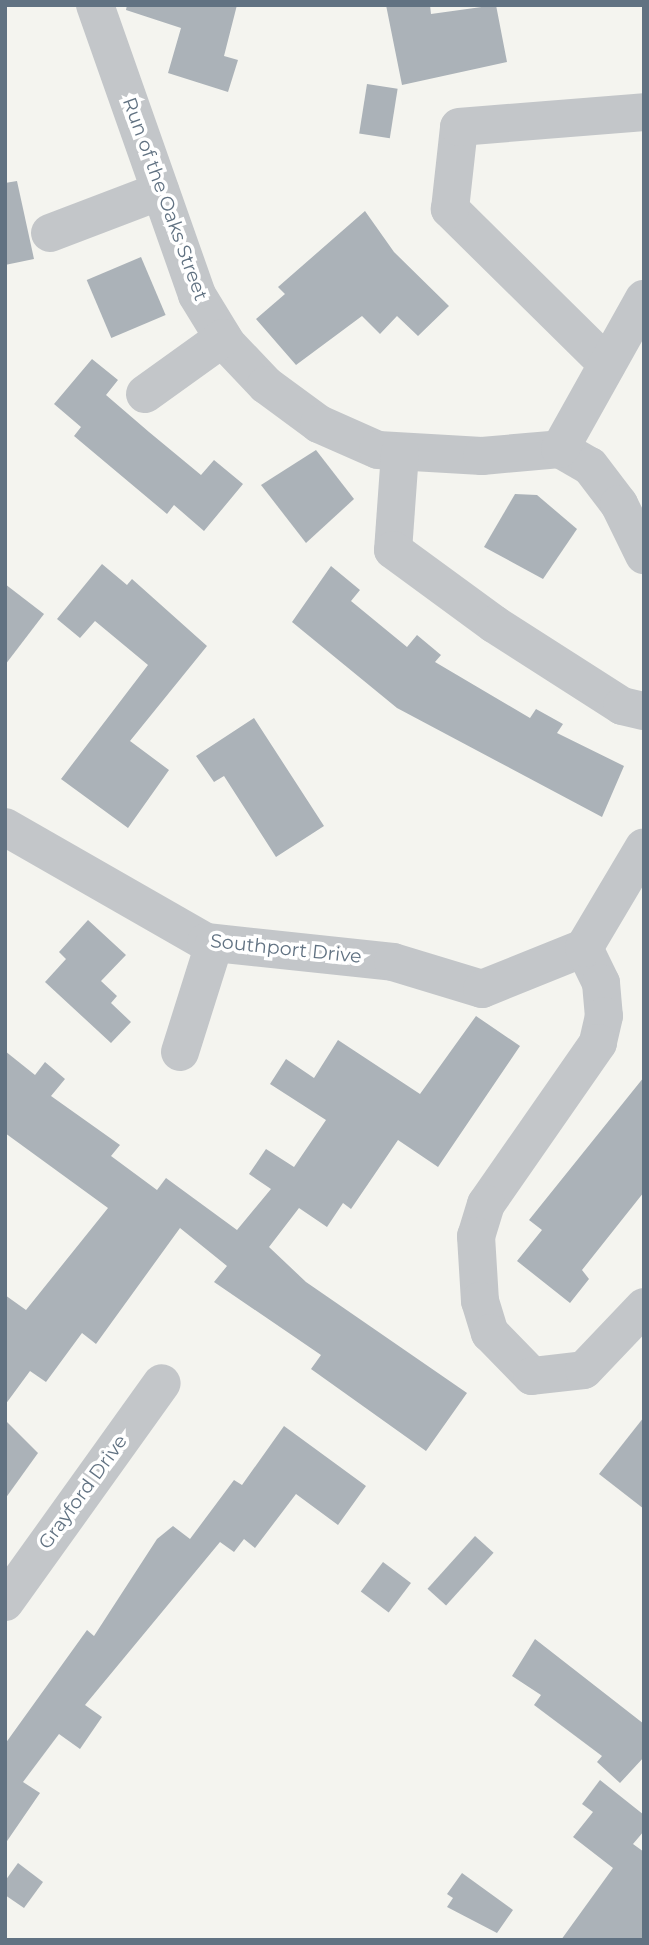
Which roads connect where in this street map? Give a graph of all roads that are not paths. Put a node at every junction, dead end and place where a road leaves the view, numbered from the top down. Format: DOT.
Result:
graph roads {
  1 [pos="95,5"];
  2 [pos="644,111"];
  3 [pos="160,191"];
  4 [pos="50,233"];
  5 [pos="644,299"];
  6 [pos="223,338"];
  7 [pos="607,364"];
  8 [pos="145,394"];
  9 [pos="560,449"];
  10 [pos="400,453"];
  11 [pos="644,555"];
  12 [pos="644,711"];
  13 [pos="5,827"];
  14 [pos="644,847"];
  15 [pos="215,944"];
  16 [pos="584,948"];
  17 [pos="180,1052"];
  18 [pos="644,1307"];
  19 [pos="162,1383"];
  20 [pos="5,1602"];
  1 -- 3 [label="street, Run of the Oaks Street"];
  2 -- 7 [label="street"];
  3 -- 4 [label="street"];
  3 -- 6 [label="street, Run of the Oaks Street"];
  5 -- 7 [label="street"];
  6 -- 8 [label="street"];
  6 -- 10 [label="street, Run of the Oaks Street"];
  7 -- 9 [label="street"];
  9 -- 10 [label="street, Run of the Oaks Street"];
  9 -- 11 [label="street"];
  10 -- 12 [label="street"];
  13 -- 15 [label="street, Southport Drive"];
  14 -- 16 [label="street"];
  15 -- 16 [label="street, Southport Drive"];
  15 -- 17 [label="street"];
  16 -- 18 [label="street"];
  19 -- 20 [label="street, Grayford Drive"];
}
